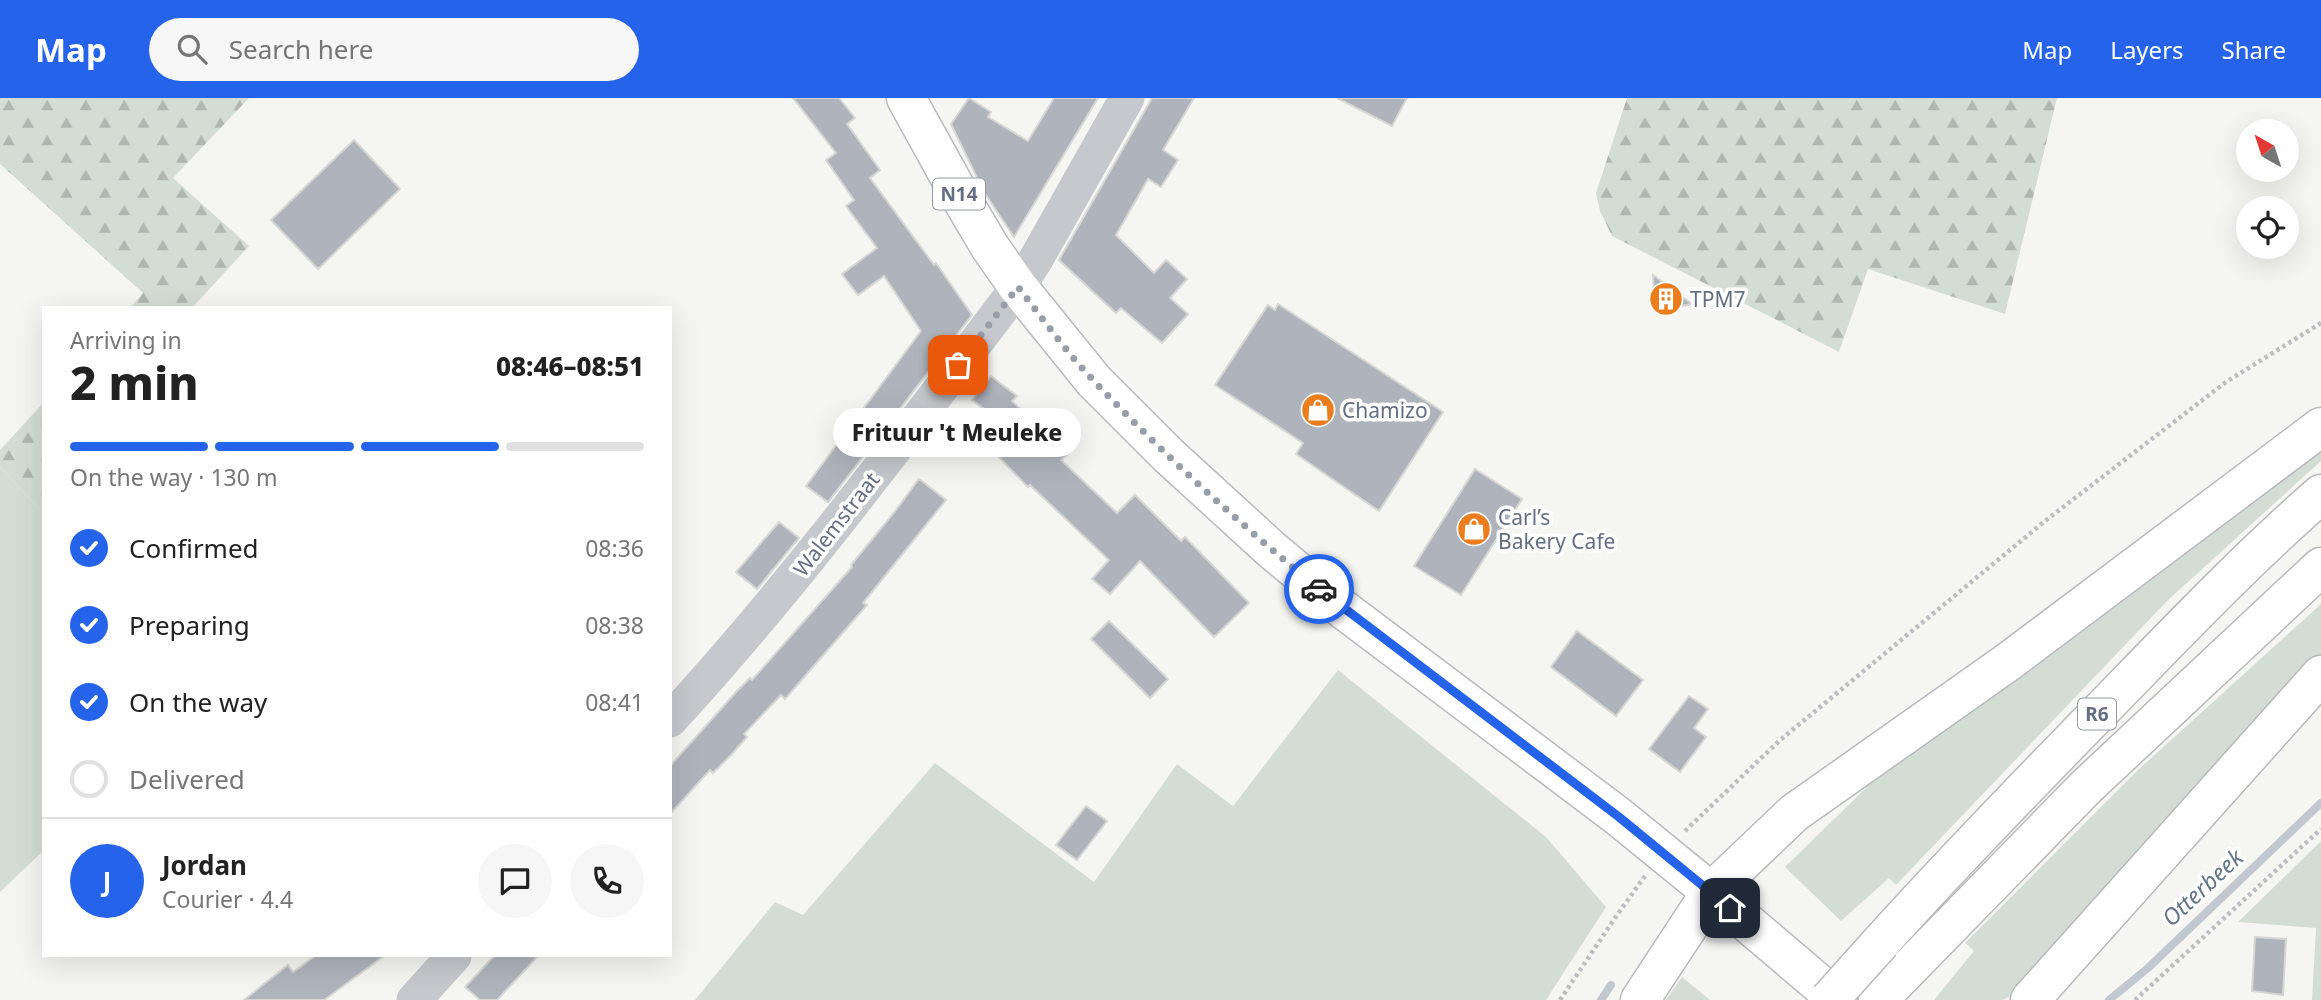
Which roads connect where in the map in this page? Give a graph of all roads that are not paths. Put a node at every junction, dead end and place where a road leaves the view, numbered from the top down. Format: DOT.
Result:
graph roads {
  1 [pos="906,98"];
  2 [pos="1127,98"];
  3 [pos="1018,287"];
  4 [pos="2321,428"];
  5 [pos="2321,494"];
  6 [pos="2321,567"];
  7 [pos="2321,675"];
  8 [pos="672,718"];
  9 [pos="1711,892"];
  10 [pos="453,957"];
  11 [pos="1818,986"];
  12 [pos="414,1000"];
  13 [pos="1640,1000"];
  14 [pos="1838,1000"];
  15 [pos="1878,1000"];
  16 [pos="2030,1000"];
  1 -- 3 [label="main road, N14"];
  2 -- 3 [label="street, Walemstraat"];
  3 -- 8 [label="street, Walemstraat"];
  3 -- 9 [label="main road, N14"];
  4 -- 9 [label="main road"];
  5 -- 11 [label="main road, R6, bridge"];
  6 -- 15 [label="main road, R6"];
  7 -- 16 [label="main road"];
  9 -- 11 [label="main road, N14"];
  9 -- 13 [label="main road"];
  10 -- 12 [label="street"];
  11 -- 14 [label="main road, N14"];
}
